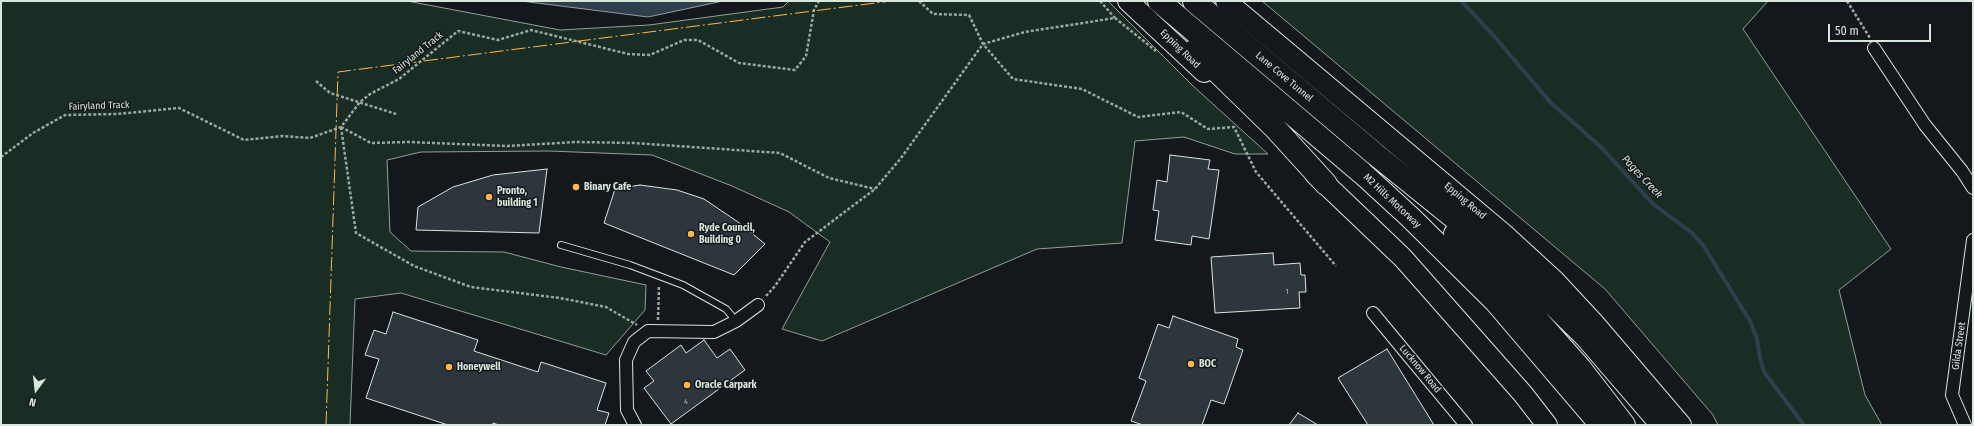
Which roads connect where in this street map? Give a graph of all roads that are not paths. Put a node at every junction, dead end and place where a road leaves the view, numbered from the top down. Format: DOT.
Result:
graph roads {
  1 [pos="1128,1"];
  2 [pos="1150,1"];
  3 [pos="1159,1"];
  4 [pos="1194,1"];
  5 [pos="1226,1"];
  6 [pos="1874,48"];
  7 [pos="1374,154"];
  8 [pos="1326,184"];
  9 [pos="1973,188"];
  10 [pos="1973,240"];
  11 [pos="560,245"];
  12 [pos="758,305"];
  13 [pos="1373,313"];
  14 [pos="736,321"];
  15 [pos="635,425"];
  16 [pos="1466,425"];
  17 [pos="1547,425"];
  18 [pos="1601,425"];
  19 [pos="1624,425"];
  20 [pos="1662,425"];
  21 [pos="1681,425"];
  22 [pos="1965,425"];
  1 -- 8 [label="main road, Epping Road"];
  2 -- 8 [label="highway"];
  3 -- 18 [label="highway, M2 Hills Motorway"];
  4 -- 7 [label="highway, Lane Cove Tunnel"];
  5 -- 21 [label="main road, Epping Road"];
  6 -- 9 [label="street"];
  7 -- 19 [label="highway, M2 Hills Motorway"];
  7 -- 20 [label="highway"];
  8 -- 17 [label="main road, Epping Road"];
  10 -- 22 [label="street, Gilda Street"];
  11 -- 14 [label="lane"];
  12 -- 14 [label="street"];
  13 -- 16 [label="street, Lucknow Road"];
  14 -- 15 [label="street"];
}
